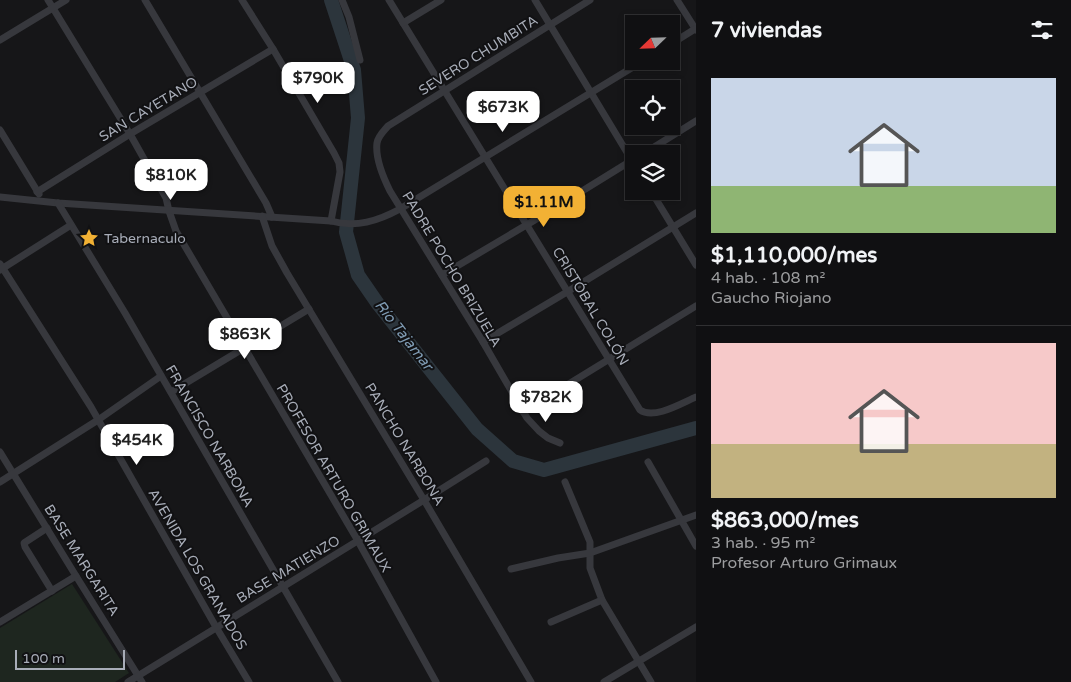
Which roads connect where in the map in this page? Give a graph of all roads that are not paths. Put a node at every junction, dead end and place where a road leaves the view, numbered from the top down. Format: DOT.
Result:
graph roads {
  1 [pos="48,0"];
  2 [pos="66,0"];
  3 [pos="145,0"];
  4 [pos="242,0"];
  5 [pos="342,0"];
  6 [pos="389,0"];
  7 [pos="441,0"];
  8 [pos="535,0"];
  9 [pos="590,0"];
  10 [pos="677,0"];
  11 [pos="53,8"];
  12 [pos="402,23"];
  13 [pos="550,24"];
  14 [pos="696,30"];
  15 [pos="680,39"];
  16 [pos="0,40"];
  17 [pos="273,49"];
  18 [pos="360,60"];
  19 [pos="628,70"];
  20 [pos="444,90"];
  21 [pos="200,92"];
  22 [pos="591,92"];
  23 [pos="696,121"];
  24 [pos="0,130"];
  25 [pos="130,134"];
  26 [pos="381,134"];
  27 [pos="657,145"];
  28 [pos="625,148"];
  29 [pos="485,156"];
  30 [pos="625,166"];
  31 [pos="38,192"];
  32 [pos="0,197"];
  33 [pos="656,200"];
  34 [pos="43,201"];
  35 [pos="58,203"];
  36 [pos="400,209"];
  37 [pos="169,211"];
  38 [pos="696,213"];
  39 [pos="262,216"];
  40 [pos="272,217"];
  41 [pos="331,221"];
  42 [pos="71,225"];
  43 [pos="526,225"];
  44 [pos="673,227"];
  45 [pos="696,265"];
  46 [pos="1,267"];
  47 [pos="442,275"];
  48 [pos="567,292"];
  49 [pos="696,306"];
  50 [pos="309,309"];
  51 [pos="483,342"];
  52 [pos="244,348"];
  53 [pos="608,360"];
  54 [pos="161,376"];
  55 [pos="170,392"];
  56 [pos="696,397"];
  57 [pos="523,412"];
  58 [pos="98,420"];
  59 [pos="560,443"];
  60 [pos="0,452"];
  61 [pos="486,461"];
  62 [pos="648,462"];
  63 [pos="13,473"];
  64 [pos="0,482"];
  65 [pos="565,482"];
  66 [pos="424,500"];
  67 [pos="696,515"];
  68 [pos="680,520"];
  69 [pos="46,528"];
  70 [pos="358,541"];
  71 [pos="696,546"];
  72 [pos="590,553"];
  73 [pos="511,569"];
  74 [pos="76,576"];
  75 [pos="283,586"];
  76 [pos="52,591"];
  77 [pos="602,600"];
  78 [pos="0,622"];
  79 [pos="551,622"];
  80 [pos="216,627"];
  81 [pos="696,628"];
  82 [pos="639,662"];
  83 [pos="140,679"];
  84 [pos="128,682"];
  85 [pos="249,682"];
  86 [pos="338,682"];
  87 [pos="436,682"];
  88 [pos="531,682"];
  89 [pos="604,682"];
  90 [pos="651,682"];
  1 -- 11 [label="street, PROFESOR ARTURO GRIMAUX"];
  2 -- 11 [label="street"];
  3 -- 21 [label="street"];
  4 -- 17 [label="street"];
  5 -- 18 [label="street"];
  6 -- 12 [label="street, CRISTÓBAL COLÓN"];
  7 -- 12 [label="street"];
  8 -- 13 [label="street"];
  9 -- 13 [label="street, SEVERO CHUMBITA"];
  10 -- 14 [label="street"];
  11 -- 16 [label="street"];
  11 -- 25 [label="street, PROFESOR ARTURO GRIMAUX"];
  12 -- 20 [label="street, CRISTÓBAL COLÓN"];
  13 -- 20 [label="street, SEVERO CHUMBITA"];
  13 -- 22 [label="street"];
  14 -- 15 [label="street"];
  17 -- 21 [label="street, SAN CAYETANO"];
  17 -- 41 [label="street"];
  19 -- 22 [label="street"];
  20 -- 26 [label="street, SEVERO CHUMBITA"];
  20 -- 29 [label="street, CRISTÓBAL COLÓN"];
  21 -- 25 [label="street, SAN CAYETANO"];
  21 -- 40 [label="street"];
  22 -- 28 [label="street"];
  22 -- 29 [label="street"];
  23 -- 27 [label="street"];
  24 -- 31 [label="street"];
  25 -- 31 [label="street, SAN CAYETANO"];
  25 -- 37 [label="street, PROFESOR ARTURO GRIMAUX"];
  26 -- 36 [label="street, PADRE POCHO BRIZUELA"];
  29 -- 36 [label="street"];
  29 -- 43 [label="street, CRISTÓBAL COLÓN"];
  30 -- 43 [label="street"];
  31 -- 34 [label="street"];
  32 -- 34 [label="street"];
  33 -- 44 [label="street"];
  34 -- 35 [label="street"];
  35 -- 37 [label="street"];
  35 -- 42 [label="street, FRANCISCO NARBONA"];
  36 -- 41 [label="street"];
  36 -- 47 [label="street, PADRE POCHO BRIZUELA"];
  37 -- 39 [label="street"];
  37 -- 52 [label="street, PROFESOR ARTURO GRIMAUX"];
  38 -- 44 [label="street"];
  39 -- 40 [label="street"];
  39 -- 50 [label="street, PANCHO NARBONA"];
  40 -- 41 [label="street"];
  42 -- 46 [label="street"];
  42 -- 54 [label="street, FRANCISCO NARBONA"];
  43 -- 47 [label="street"];
  43 -- 48 [label="street, CRISTÓBAL COLÓN"];
  44 -- 45 [label="street"];
  44 -- 48 [label="street"];
  46 -- 58 [label="street, AVENIDA LOS GRANADOS"];
  47 -- 51 [label="street, PADRE POCHO BRIZUELA"];
  48 -- 51 [label="street"];
  48 -- 53 [label="street, CRISTÓBAL COLÓN"];
  49 -- 53 [label="street"];
  50 -- 52 [label="street"];
  50 -- 66 [label="street, PANCHO NARBONA"];
  51 -- 57 [label="street, PADRE POCHO BRIZUELA"];
  52 -- 55 [label="street"];
  52 -- 70 [label="street, PROFESOR ARTURO GRIMAUX"];
  53 -- 56 [label="street, CRISTÓBAL COLÓN"];
  53 -- 57 [label="street"];
  54 -- 55 [label="street, FRANCISCO NARBONA"];
  54 -- 58 [label="street"];
  55 -- 75 [label="street, FRANCISCO NARBONA"];
  57 -- 59 [label="street, PADRE POCHO BRIZUELA"];
  58 -- 63 [label="street"];
  58 -- 80 [label="street, AVENIDA LOS GRANADOS"];
  60 -- 63 [label="street, BASE MARGARITA"];
  61 -- 66 [label="street, BASE MATIENZO"];
  62 -- 68 [label="street"];
  63 -- 64 [label="street"];
  63 -- 69 [label="street, BASE MARGARITA"];
  65 -- 72 [label="street"];
  66 -- 70 [label="street, BASE MATIENZO"];
  66 -- 88 [label="street, PANCHO NARBONA"];
  67 -- 68 [label="street"];
  68 -- 71 [label="street"];
  68 -- 72 [label="street"];
  69 -- 74 [label="street, BASE MARGARITA"];
  69 -- 76 [label="street"];
  70 -- 75 [label="street, BASE MATIENZO"];
  70 -- 87 [label="street, PROFESOR ARTURO GRIMAUX"];
  72 -- 73 [label="street"];
  72 -- 77 [label="street"];
  74 -- 76 [label="street"];
  74 -- 83 [label="street, BASE MARGARITA"];
  75 -- 80 [label="street, BASE MATIENZO"];
  75 -- 86 [label="street, FRANCISCO NARBONA"];
  76 -- 78 [label="street"];
  77 -- 79 [label="street"];
  77 -- 82 [label="street"];
  80 -- 83 [label="street, BASE MATIENZO"];
  80 -- 85 [label="street, AVENIDA LOS GRANADOS"];
  81 -- 82 [label="street"];
  82 -- 89 [label="street"];
  82 -- 90 [label="street"];
  83 -- 84 [label="street, BASE MATIENZO"];
}
